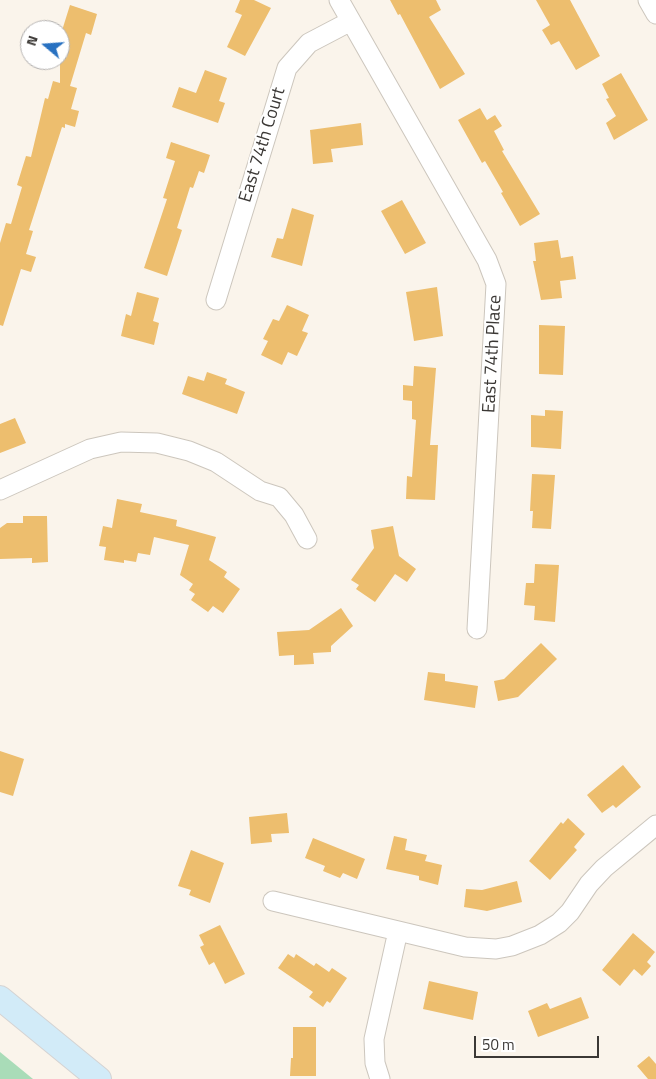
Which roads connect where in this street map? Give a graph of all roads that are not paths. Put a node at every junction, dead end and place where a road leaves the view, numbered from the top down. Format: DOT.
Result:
graph roads {
  1 [pos="339,0"];
  2 [pos="648,0"];
  3 [pos="656,14"];
  4 [pos="351,21"];
  5 [pos="216,300"];
  6 [pos="0,490"];
  7 [pos="307,539"];
  8 [pos="478,629"];
  9 [pos="656,825"];
  10 [pos="273,901"];
  11 [pos="398,931"];
  12 [pos="0,998"];
  13 [pos="99,1079"];
  14 [pos="380,1079"];
  1 -- 4 [label="street, East 74th Place"];
  2 -- 3 [label="street"];
  4 -- 5 [label="street, East 74th Court"];
  4 -- 8 [label="street, East 74th Place"];
  6 -- 7 [label="street"];
  9 -- 11 [label="street"];
  10 -- 11 [label="street"];
  11 -- 14 [label="street"];
  12 -- 13 [label="main road"];
}
